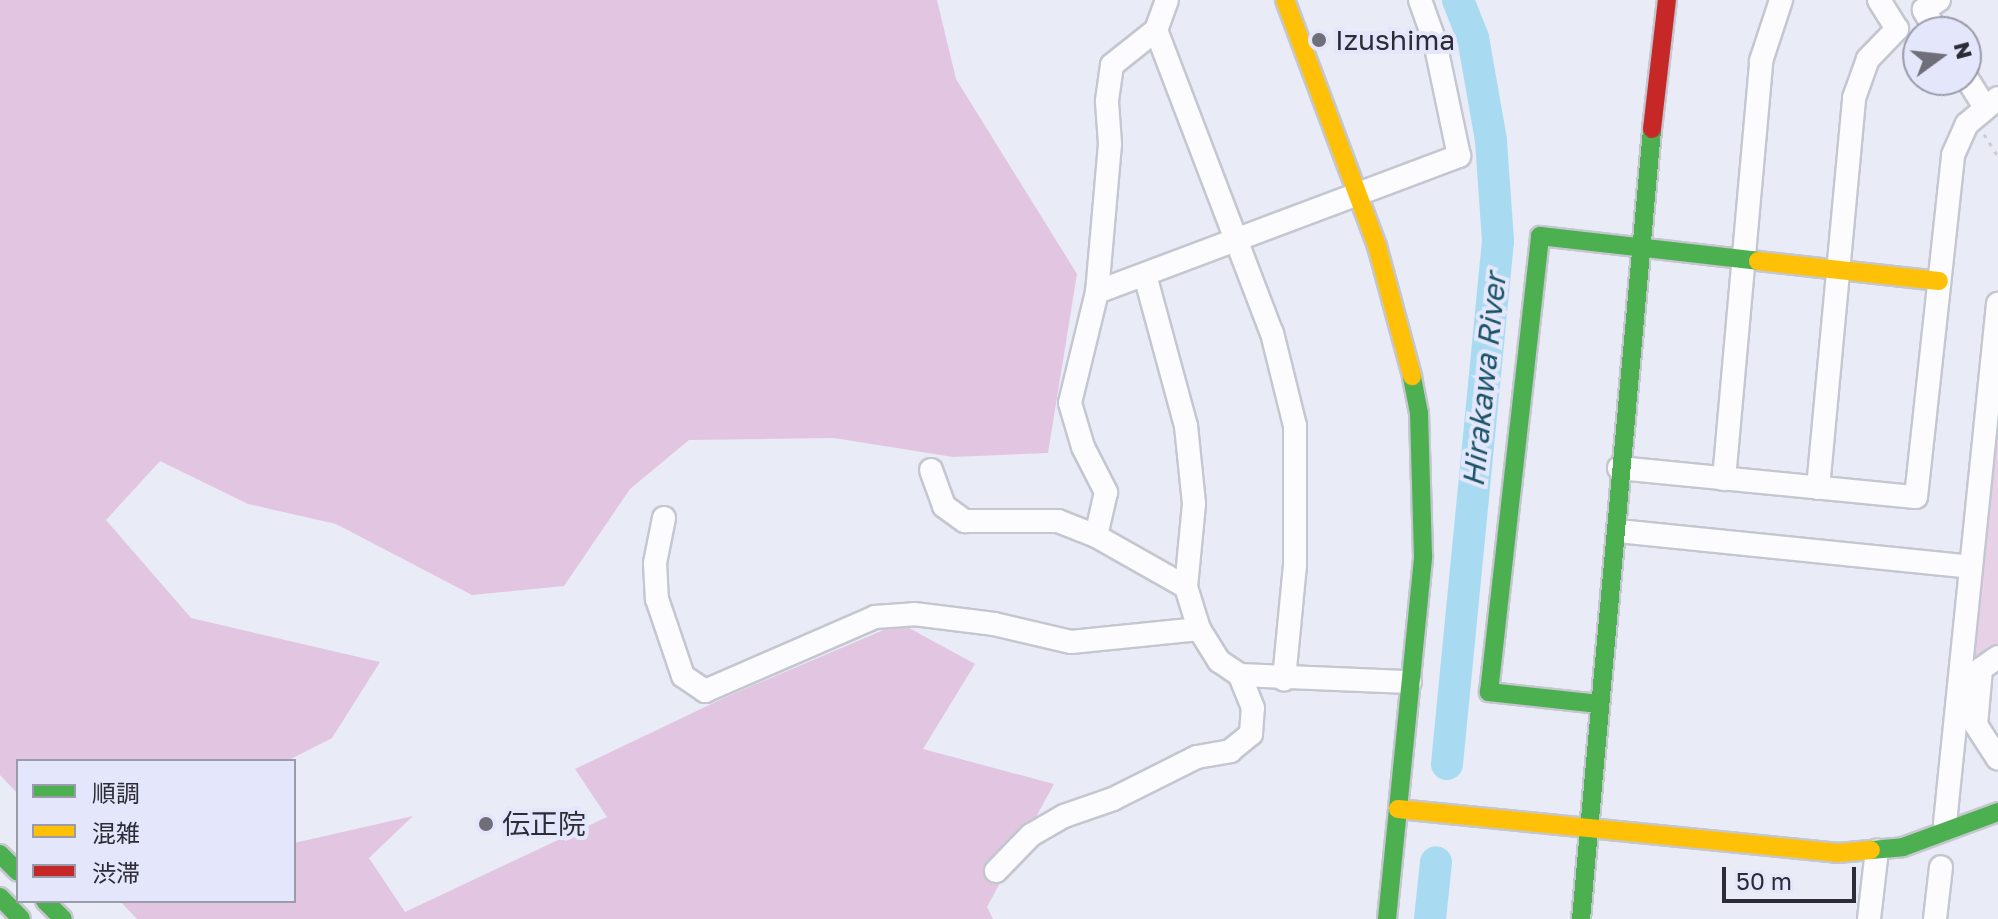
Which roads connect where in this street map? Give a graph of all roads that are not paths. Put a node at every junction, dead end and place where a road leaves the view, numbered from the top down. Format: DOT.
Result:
graph roads {
  1 [pos="1167,0"];
  2 [pos="1285,0"];
  3 [pos="1420,0"];
  4 [pos="1667,0"];
  5 [pos="1781,0"];
  6 [pos="1879,0"];
  7 [pos="1939,0"];
  8 [pos="1928,16"];
  9 [pos="1156,30"];
  10 [pos="1988,111"];
  11 [pos="1360,197"];
  12 [pos="1236,242"];
  13 [pos="1640,247"];
  14 [pos="1744,259"];
  15 [pos="1838,270"];
  16 [pos="1145,275"];
  17 [pos="1939,281"];
  18 [pos="1097,292"];
  19 [pos="1998,304"];
  20 [pos="1619,468"];
  21 [pos="931,470"];
  22 [pos="1724,479"];
  23 [pos="1818,488"];
  24 [pos="664,518"];
  25 [pos="1628,532"];
  26 [pos="1096,536"];
  27 [pos="1970,567"];
  28 [pos="1186,587"];
  29 [pos="1199,629"];
  30 [pos="1998,657"];
  31 [pos="1240,675"];
  32 [pos="1284,679"];
  33 [pos="1410,682"];
  34 [pos="1599,704"];
  35 [pos="1998,759"];
  36 [pos="1398,809"];
  37 [pos="1998,812"];
  38 [pos="1945,823"];
  39 [pos="1589,827"];
  40 [pos="1877,850"];
  41 [pos="0,854"];
  42 [pos="1941,867"];
  43 [pos="16,870"];
  44 [pos="996,871"];
  45 [pos="0,897"];
  46 [pos="47,903"];
  47 [pos="21,919"];
  48 [pos="63,919"];
  49 [pos="1387,919"];
  50 [pos="1581,919"];
  51 [pos="1869,919"];
  52 [pos="1935,919"];
  1 -- 9 [label="street"];
  2 -- 11 [label="main road"];
  3 -- 11 [label="street"];
  4 -- 13 [label="main road"];
  5 -- 14 [label="street"];
  6 -- 15 [label="street"];
  7 -- 8 [label="street"];
  9 -- 12 [label="street"];
  9 -- 18 [label="street"];
  10 -- 17 [label="street"];
  11 -- 12 [label="street"];
  11 -- 33 [label="main road"];
  12 -- 16 [label="street"];
  12 -- 32 [label="street"];
  13 -- 14 [label="main road"];
  13 -- 20 [label="main road"];
  13 -- 34 [label="main road"];
  14 -- 15 [label="main road"];
  14 -- 22 [label="street"];
  15 -- 17 [label="main road"];
  15 -- 23 [label="street"];
  16 -- 18 [label="street"];
  16 -- 28 [label="street"];
  17 -- 23 [label="street"];
  18 -- 26 [label="street"];
  19 -- 27 [label="street"];
  20 -- 22 [label="street"];
  20 -- 34 [label="main road"];
  21 -- 26 [label="street"];
  22 -- 23 [label="street"];
  24 -- 29 [label="street"];
  25 -- 27 [label="street"];
  26 -- 28 [label="street"];
  27 -- 38 [label="street"];
  28 -- 29 [label="street"];
  29 -- 31 [label="street"];
  30 -- 35 [label="street"];
  31 -- 32 [label="street"];
  31 -- 44 [label="street"];
  32 -- 33 [label="street"];
  33 -- 36 [label="main road"];
  34 -- 39 [label="main road"];
  36 -- 39 [label="main road"];
  36 -- 49 [label="main road"];
  37 -- 40 [label="main road"];
  39 -- 40 [label="main road"];
  39 -- 50 [label="main road"];
  40 -- 51 [label="street"];
  41 -- 43 [label="main road"];
  42 -- 52 [label="street"];
  45 -- 47 [label="main road"];
  46 -- 48 [label="main road"];
}
